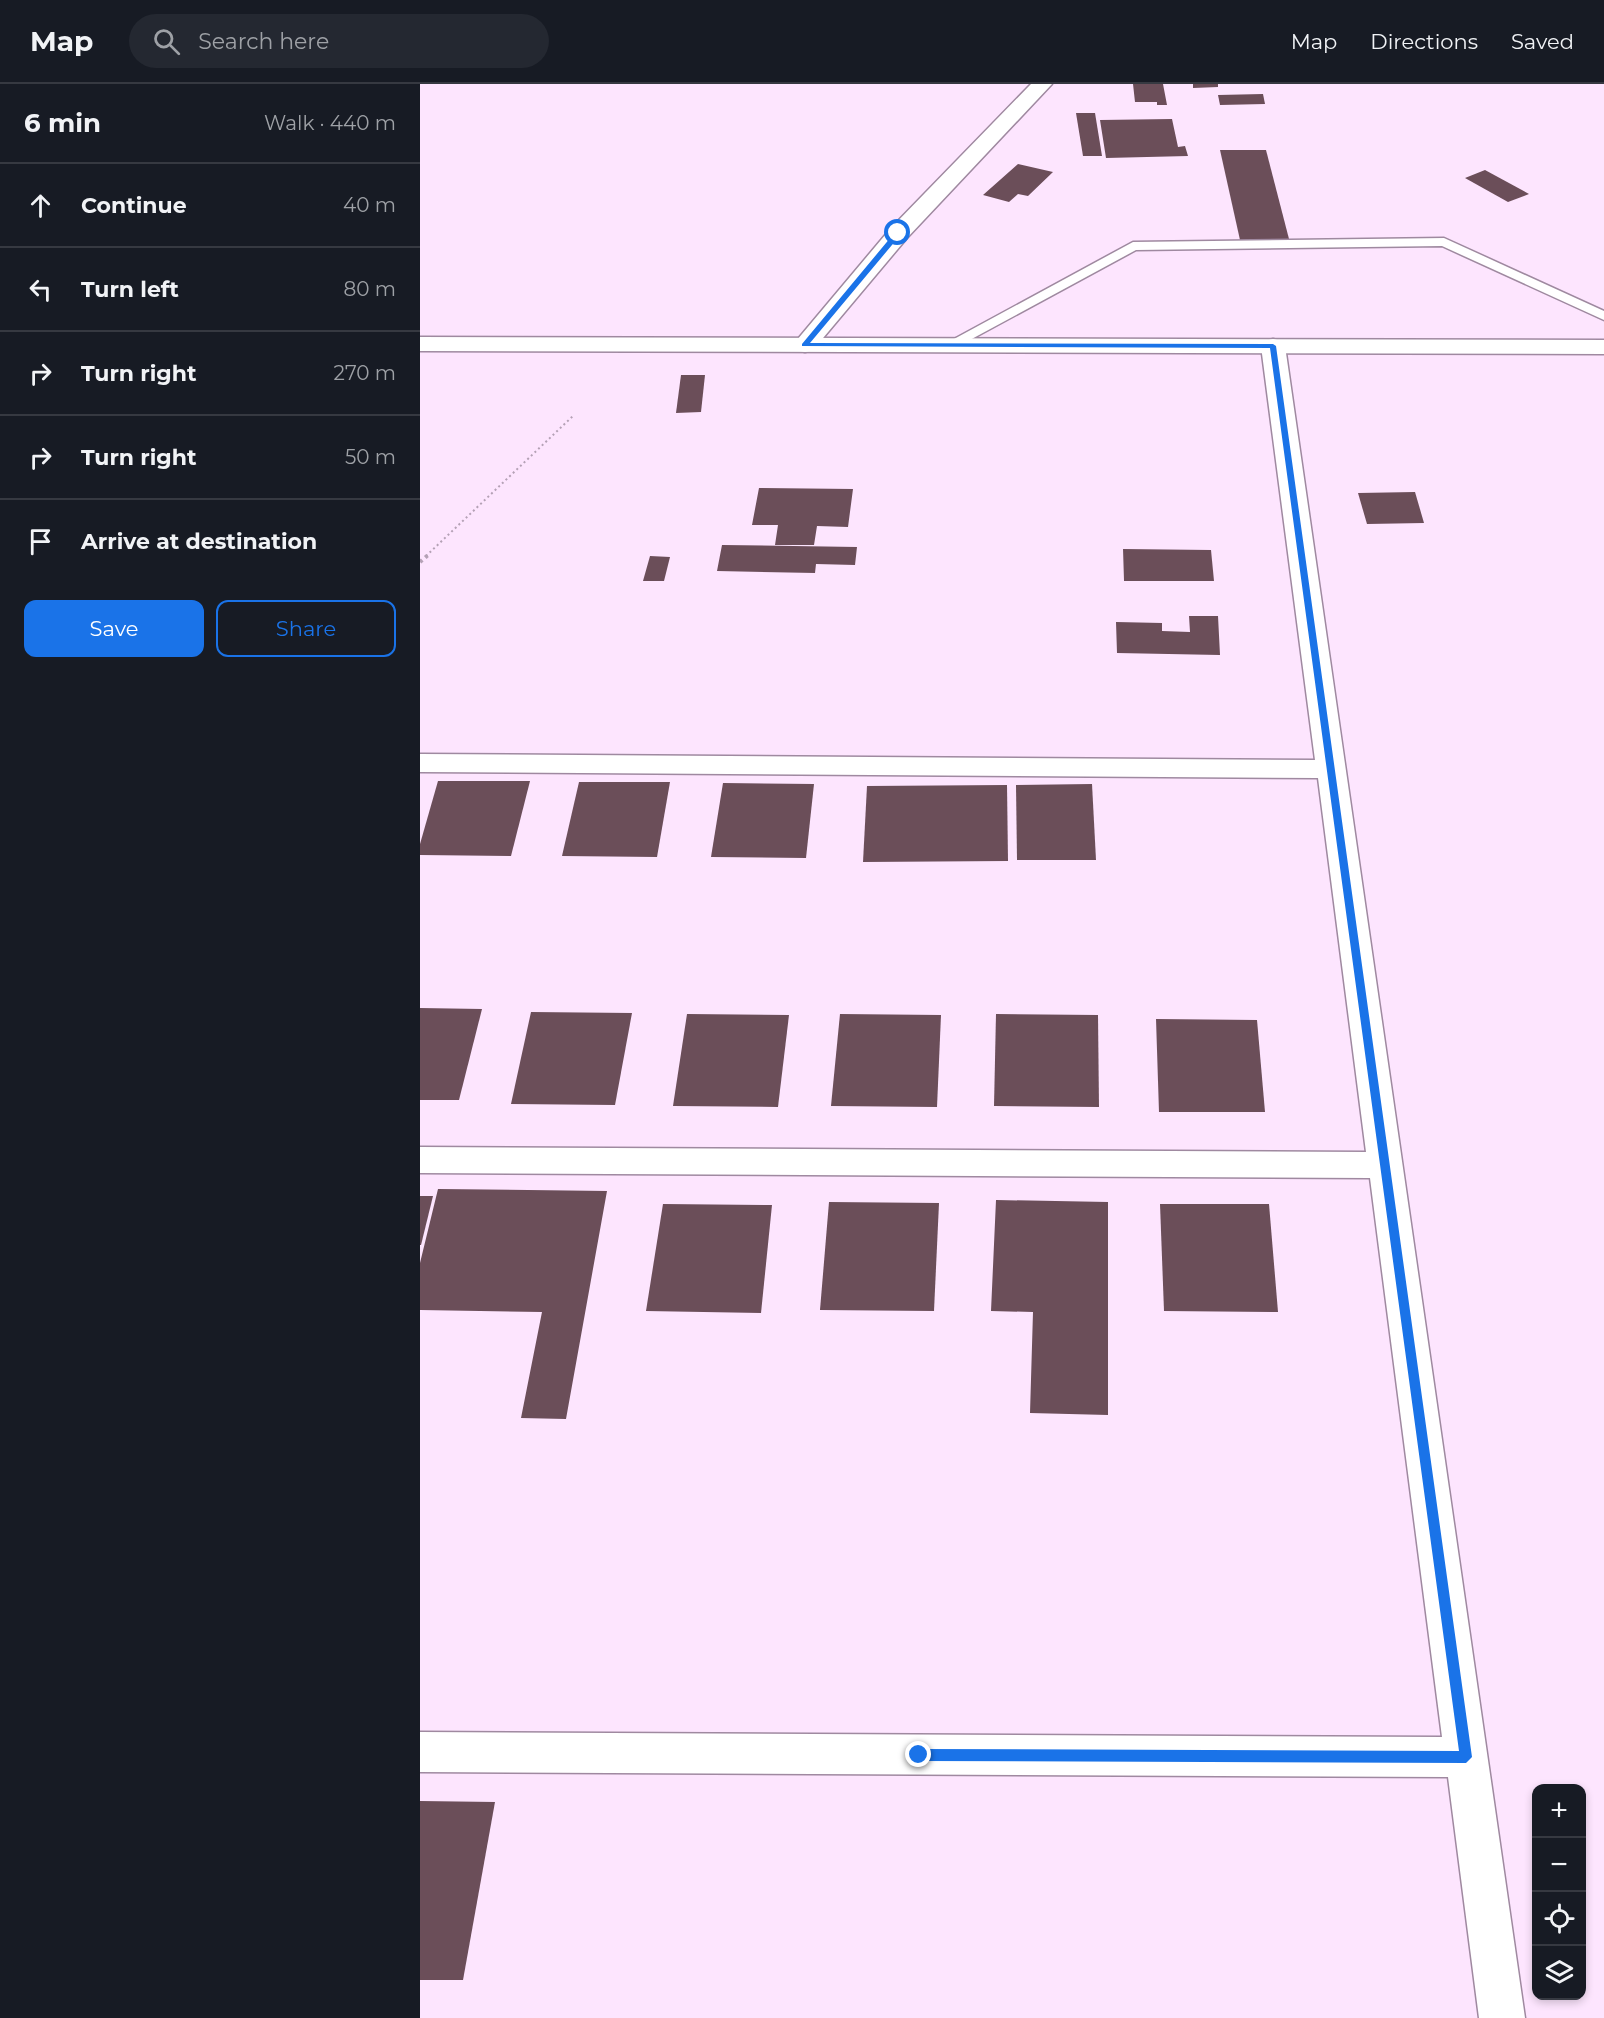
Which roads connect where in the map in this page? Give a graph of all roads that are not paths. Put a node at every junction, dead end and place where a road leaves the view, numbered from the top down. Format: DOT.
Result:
graph roads {
  1 [pos="1042,84"];
  2 [pos="1604,316"];
  3 [pos="420,344"];
  4 [pos="805,345"];
  5 [pos="950,345"];
  6 [pos="1273,346"];
  7 [pos="1604,347"];
  8 [pos="420,763"];
  9 [pos="1331,770"];
  10 [pos="420,1160"];
  11 [pos="1385,1165"];
  12 [pos="420,1752"];
  13 [pos="1466,1757"];
  14 [pos="1502,2018"];
  1 -- 4 [label="street"];
  2 -- 5 [label="lane"];
  3 -- 4 [label="street"];
  4 -- 5 [label="street"];
  5 -- 6 [label="street"];
  6 -- 7 [label="street"];
  6 -- 9 [label="street"];
  8 -- 9 [label="street"];
  9 -- 11 [label="street"];
  10 -- 11 [label="street"];
  11 -- 13 [label="street"];
  12 -- 13 [label="street"];
  13 -- 14 [label="street"];
}
